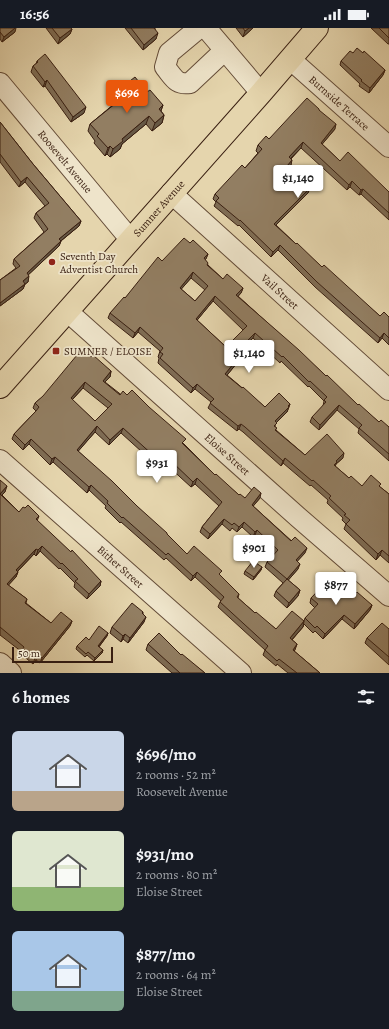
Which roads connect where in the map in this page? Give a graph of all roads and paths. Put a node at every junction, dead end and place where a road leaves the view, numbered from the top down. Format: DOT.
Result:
graph roads {
  1 [pos="199,28"];
  2 [pos="206,28"];
  3 [pos="317,28"];
  4 [pos="225,50"];
  5 [pos="290,59"];
  6 [pos="0,83"];
  7 [pos="261,93"];
  8 [pos="389,146"];
  9 [pos="171,193"];
  10 [pos="130,239"];
  11 [pos="67,311"];
  12 [pos="1,385"];
  13 [pos="389,390"];
  14 [pos="0,460"];
  15 [pos="389,596"];
  16 [pos="0,663"];
  17 [pos="11,673"];
  18 [pos="242,673"];
  1 -- 4 [label="street"];
  2 -- 4 [label="street"];
  3 -- 5 [label="main road, Sumner Avenue"];
  4 -- 7 [label="street"];
  5 -- 7 [label="main road, Sumner Avenue"];
  5 -- 8 [label="street, Burnside Terrace"];
  6 -- 10 [label="street, Roosevelt Avenue"];
  7 -- 9 [label="main road, Sumner Avenue"];
  9 -- 10 [label="main road, Sumner Avenue"];
  9 -- 13 [label="street, Vail Street"];
  10 -- 11 [label="main road, Sumner Avenue"];
  11 -- 12 [label="main road, Sumner Avenue"];
  11 -- 15 [label="street, Eloise Street"];
  14 -- 18 [label="street, Bither Street"];
  16 -- 17 [label="street"];
}
